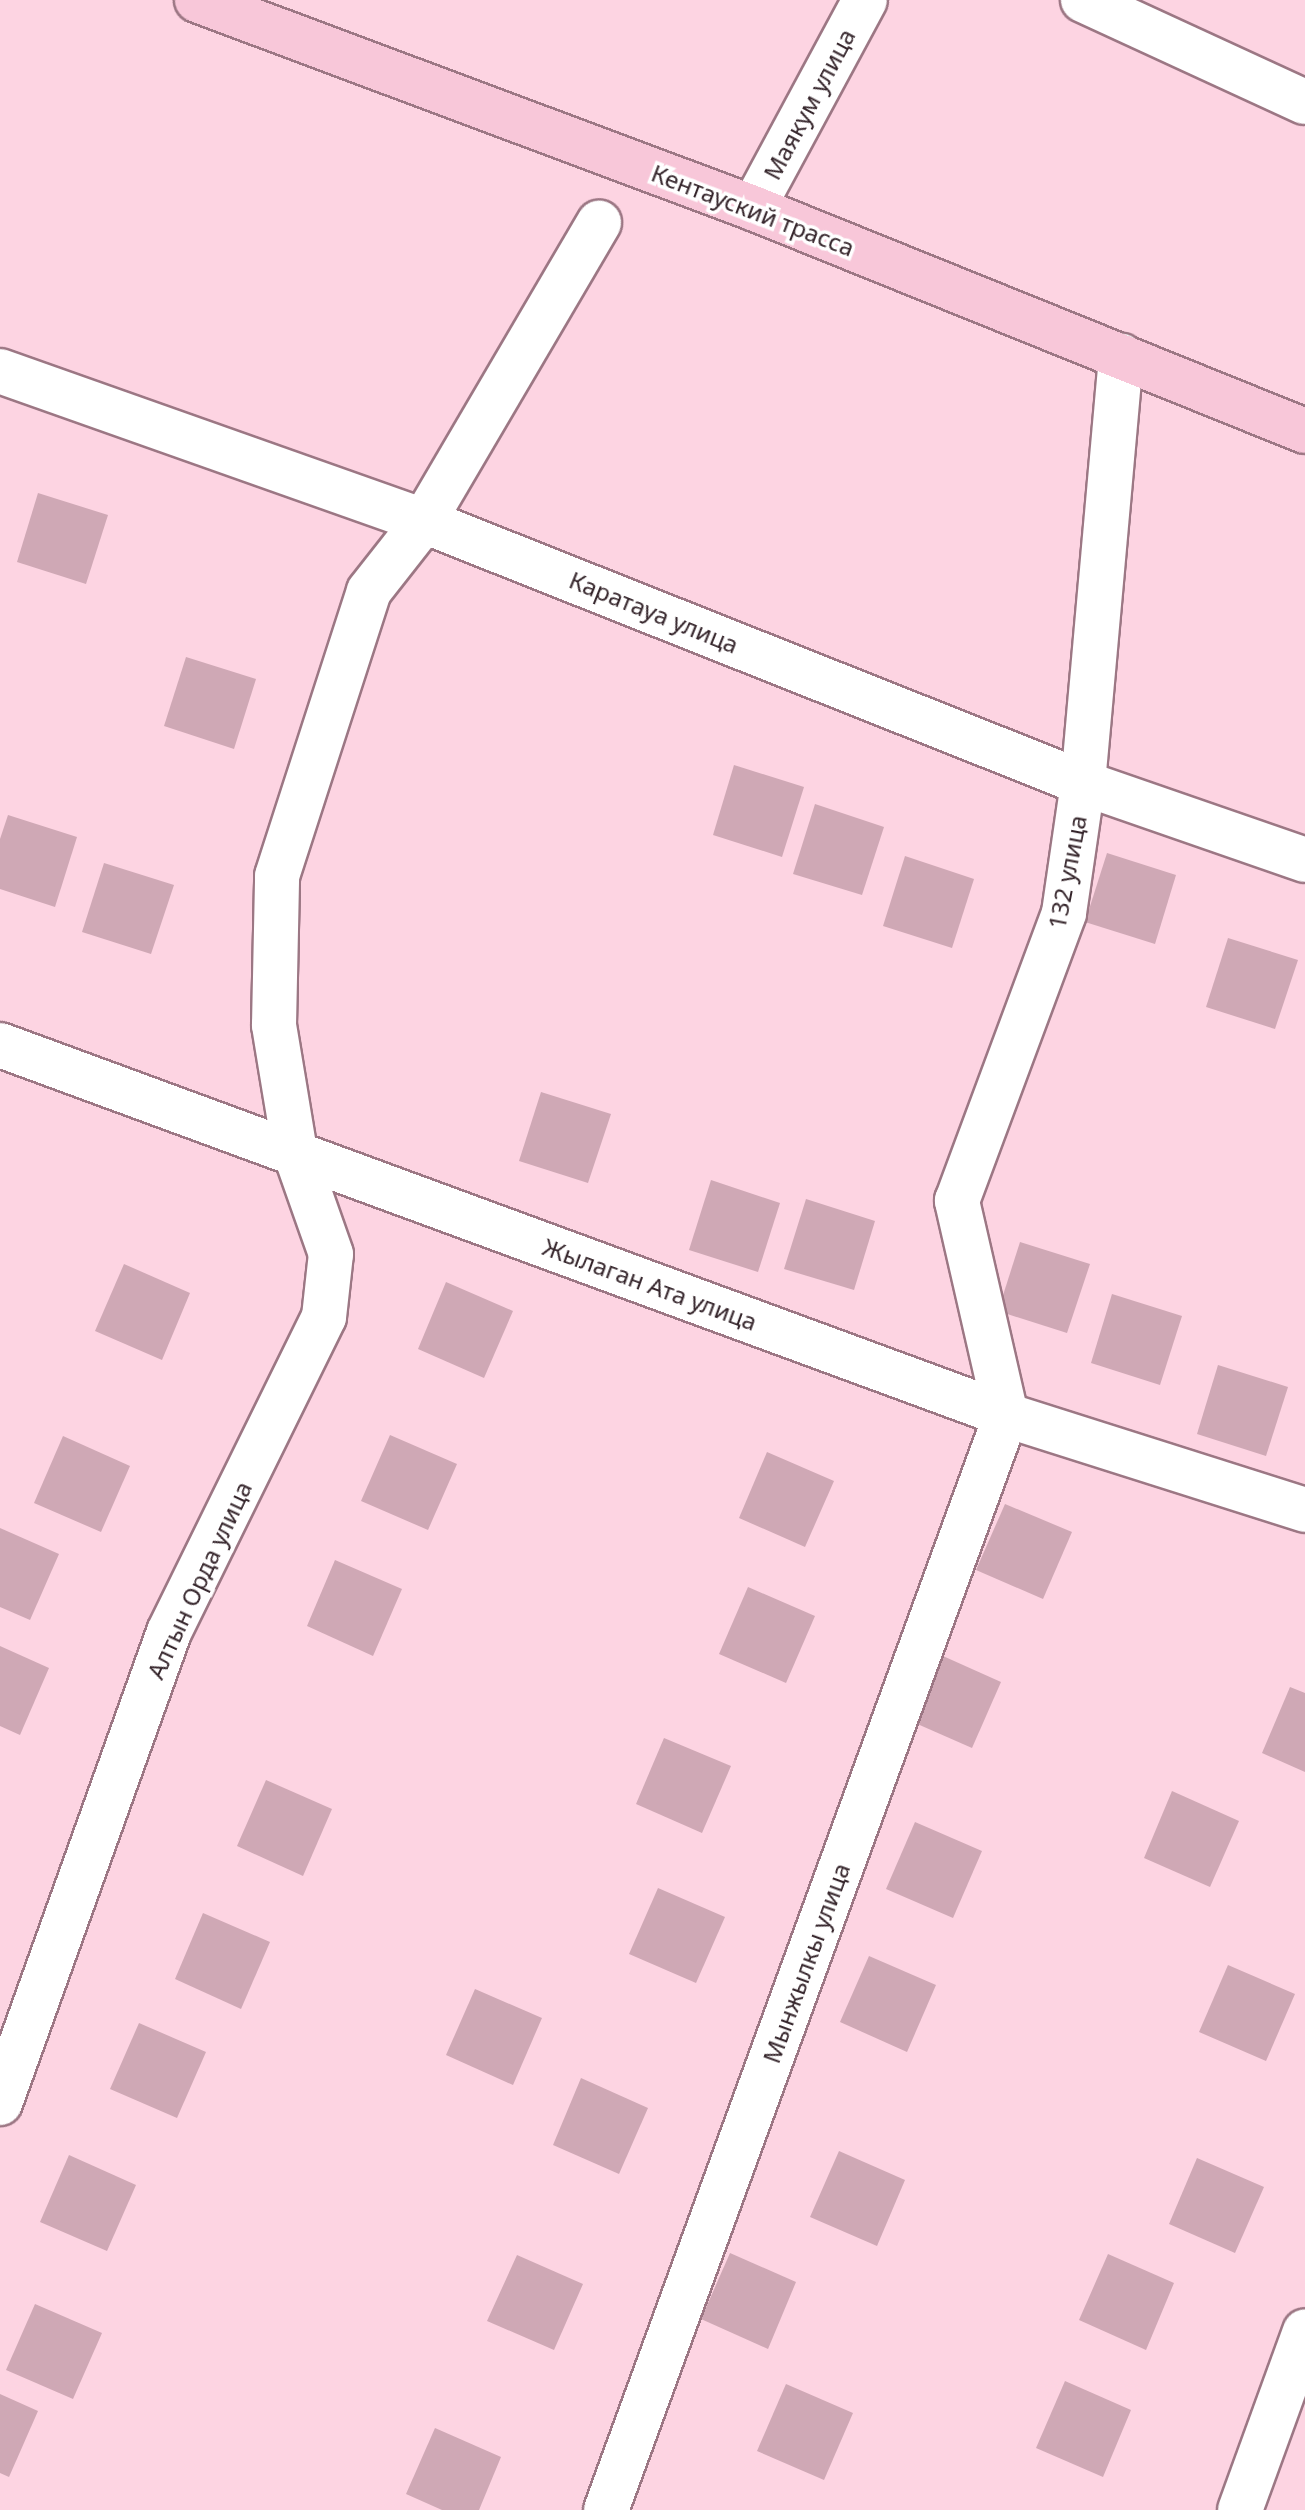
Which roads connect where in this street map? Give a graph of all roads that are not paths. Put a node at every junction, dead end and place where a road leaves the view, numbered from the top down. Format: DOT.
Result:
graph roads {
  1 [pos="197,0"];
  2 [pos="865,0"];
  3 [pos="1083,0"];
  4 [pos="1303,98"];
  5 [pos="753,208"];
  6 [pos="599,223"];
  7 [pos="1121,356"];
  8 [pos="0,371"];
  9 [pos="1305,431"];
  10 [pos="424,521"];
  11 [pos="1083,783"];
  12 [pos="1305,860"];
  13 [pos="0,1045"];
  14 [pos="295,1152"];
  15 [pos="1006,1415"];
  16 [pos="1305,1510"];
  17 [pos="0,2103"];
  18 [pos="1305,2331"];
  19 [pos="606,2510"];
  20 [pos="1240,2510"];
  1 -- 5 [label="main road, Кентауский трасса"];
  2 -- 5 [label="street, Маякум улица"];
  3 -- 4 [label="street"];
  5 -- 7 [label="main road, Кентауский трасса"];
  6 -- 10 [label="street, Алтын Орда улица"];
  7 -- 9 [label="main road, Кентауский трасса"];
  7 -- 11 [label="street, 132 улица"];
  8 -- 10 [label="street, Каратауа улица"];
  10 -- 11 [label="street, Каратауа улица"];
  10 -- 14 [label="street, Алтын Орда улица"];
  11 -- 12 [label="street, Каратауа улица"];
  11 -- 15 [label="street, 132 улица"];
  13 -- 14 [label="street, Жылаган Ата улица"];
  14 -- 15 [label="street, Жылаган Ата улица"];
  14 -- 17 [label="street, Алтын Орда улица"];
  15 -- 16 [label="street, Жылаган Ата улица"];
  15 -- 19 [label="street, Мынжылкы улица"];
  18 -- 20 [label="street"];
}
